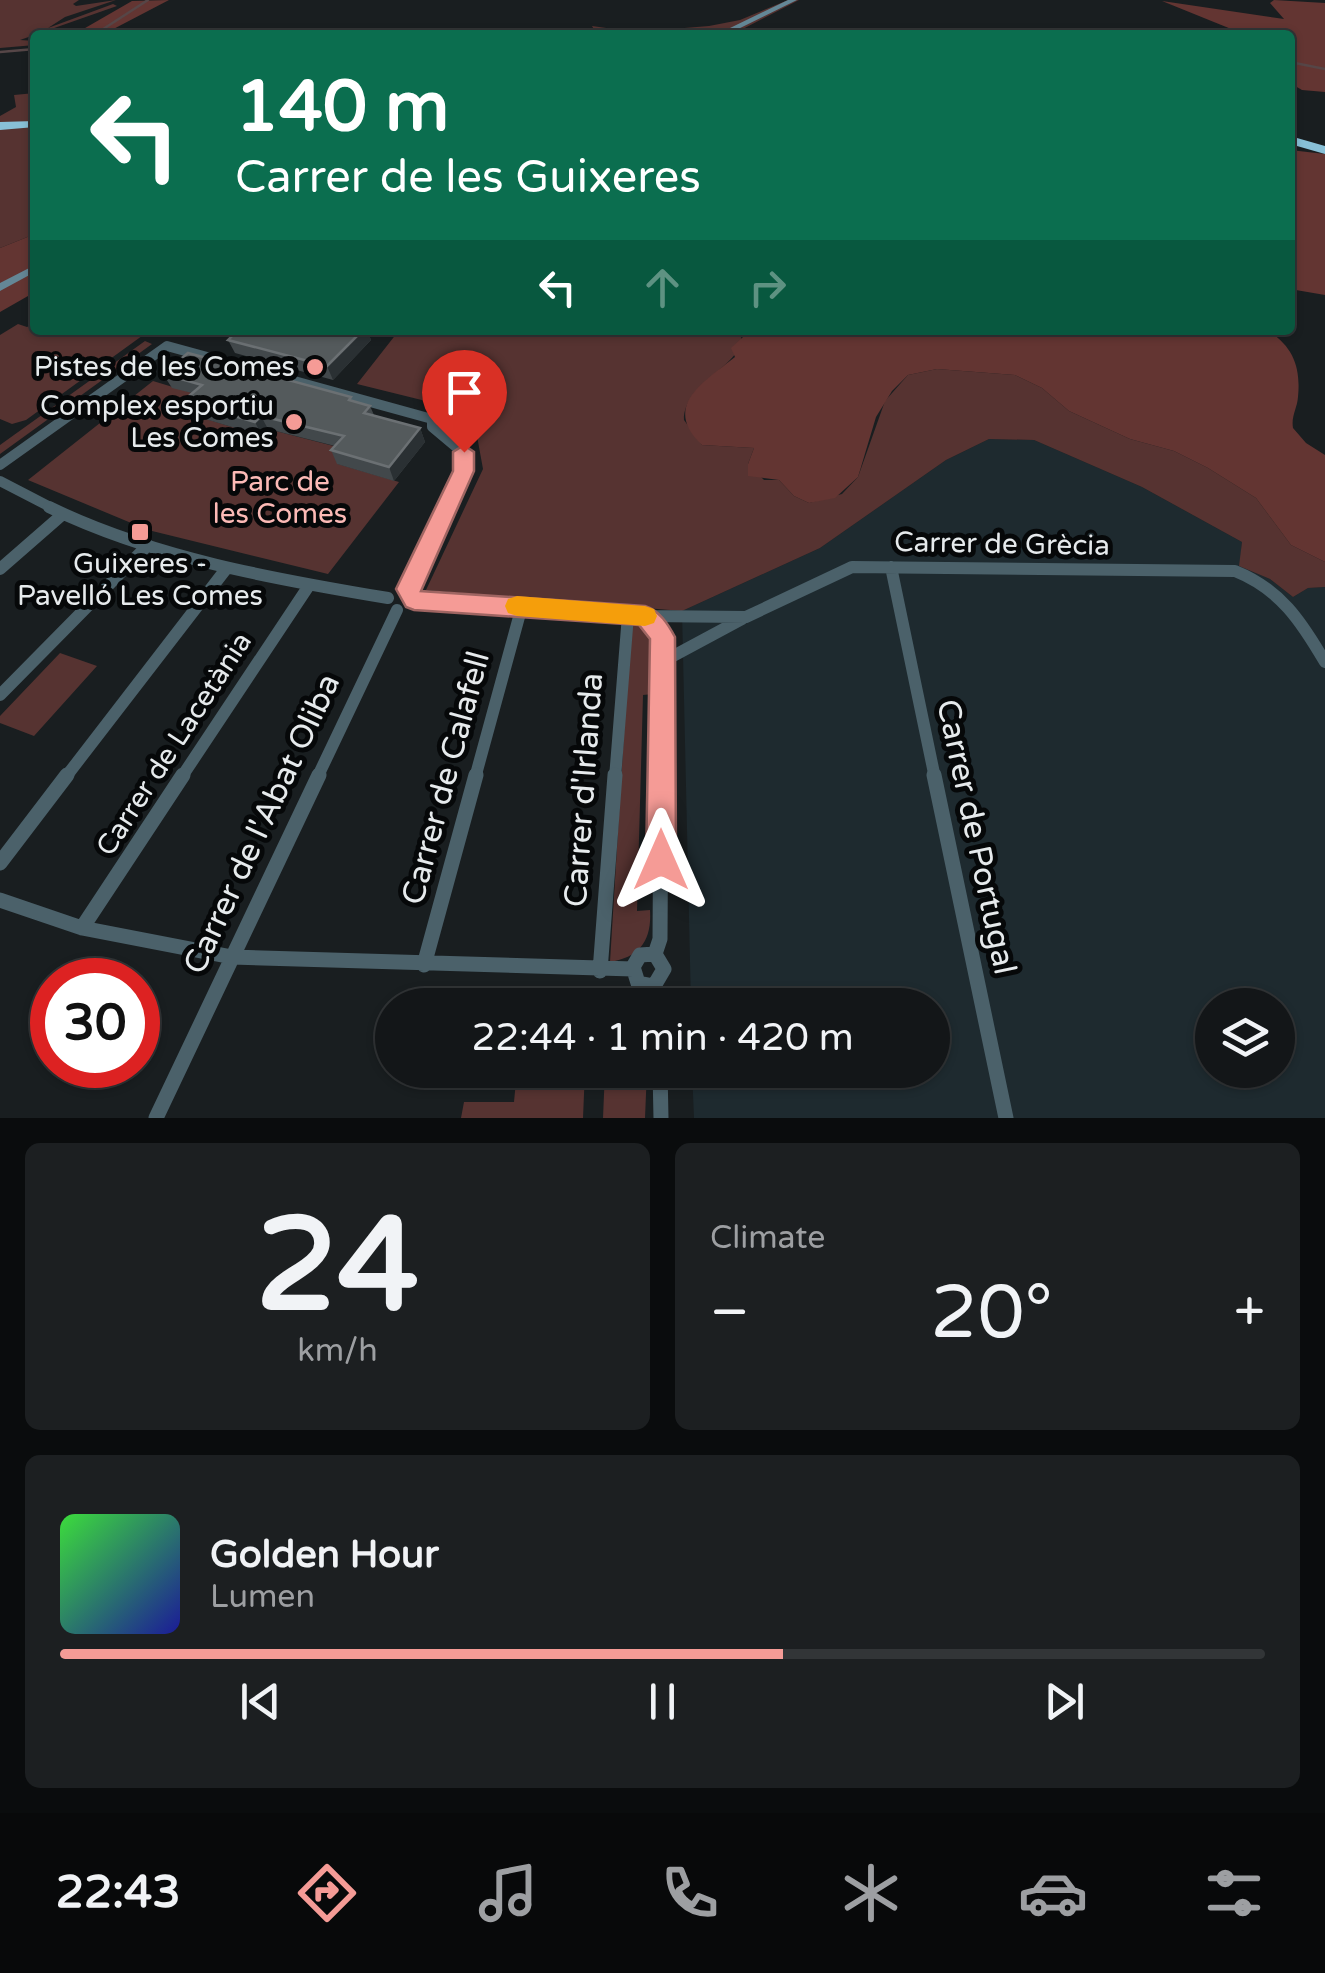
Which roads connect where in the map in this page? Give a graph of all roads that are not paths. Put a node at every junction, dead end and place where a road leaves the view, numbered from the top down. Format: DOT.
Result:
graph roads {
  1 [pos="794,0"];
  2 [pos="731,29"];
  3 [pos="726,30"];
  4 [pos="30,127"];
  5 [pos="0,129"];
  6 [pos="1295,139"];
  7 [pos="1325,148"];
  8 [pos="30,271"];
  9 [pos="0,288"];
  10 [pos="0,465"];
  11 [pos="0,481"];
  12 [pos="64,514"];
  13 [pos="148,545"];
  14 [pos="891,567"];
  15 [pos="0,569"];
  16 [pos="226,569"];
  17 [pos="308,587"];
  18 [pos="411,594"];
  19 [pos="392,604"];
  20 [pos="522,606"];
  21 [pos="628,614"];
  22 [pos="645,616"];
  23 [pos="746,616"];
  24 [pos="662,662"];
  25 [pos="1325,662"];
  26 [pos="0,695"];
  27 [pos="0,864"];
  28 [pos="0,900"];
  29 [pos="82,928"];
  30 [pos="655,954"];
  31 [pos="232,957"];
  32 [pos="424,964"];
  33 [pos="632,969"];
  34 [pos="600,971"];
  35 [pos="654,986"];
  36 [pos="660,1088"];
  37 [pos="156,1118"];
  38 [pos="661,1118"];
  39 [pos="1006,1118"];
  1 -- 2 [label="street"];
  2 -- 3 [label="street"];
  4 -- 5 [label="highway"];
  6 -- 7 [label="highway"];
  8 -- 9 [label="street"];
  10 -- 18 [label="street"];
  11 -- 12 [label="street"];
  12 -- 13 [label="street"];
  12 -- 15 [label="street"];
  13 -- 16 [label="street"];
  13 -- 26 [label="street"];
  14 -- 23 [label="street, Carrer de Grècia"];
  14 -- 25 [label="street, Carrer de Grècia"];
  14 -- 39 [label="street, Carrer de Portugal"];
  16 -- 17 [label="street"];
  16 -- 27 [label="street"];
  17 -- 19 [label="street"];
  17 -- 29 [label="street, Carrer de Lacetània"];
  18 -- 19 [label="street"];
  18 -- 19 [label="street"];
  18 -- 20 [label="street, Carrer de Grècia"];
  19 -- 31 [label="street, Carrer de l'Abat Oliba"];
  20 -- 21 [label="street, Carrer de Grècia"];
  20 -- 32 [label="street, Carrer de Calafell"];
  21 -- 22 [label="street, Carrer de Grècia"];
  21 -- 34 [label="street, Carrer d'Irlanda"];
  22 -- 23 [label="street, Carrer de Grècia"];
  22 -- 24 [label="street"];
  23 -- 24 [label="street, Carrer de Grècia"];
  24 -- 30 [label="street"];
  28 -- 29 [label="street"];
  29 -- 31 [label="street"];
  30 -- 33 [label="street"];
  30 -- 35 [label="street"];
  31 -- 32 [label="street"];
  31 -- 37 [label="street, Carrer de l'Abat Oliba"];
  32 -- 34 [label="street"];
  33 -- 34 [label="street"];
  33 -- 35 [label="street"];
  36 -- 38 [label="street"];
}
